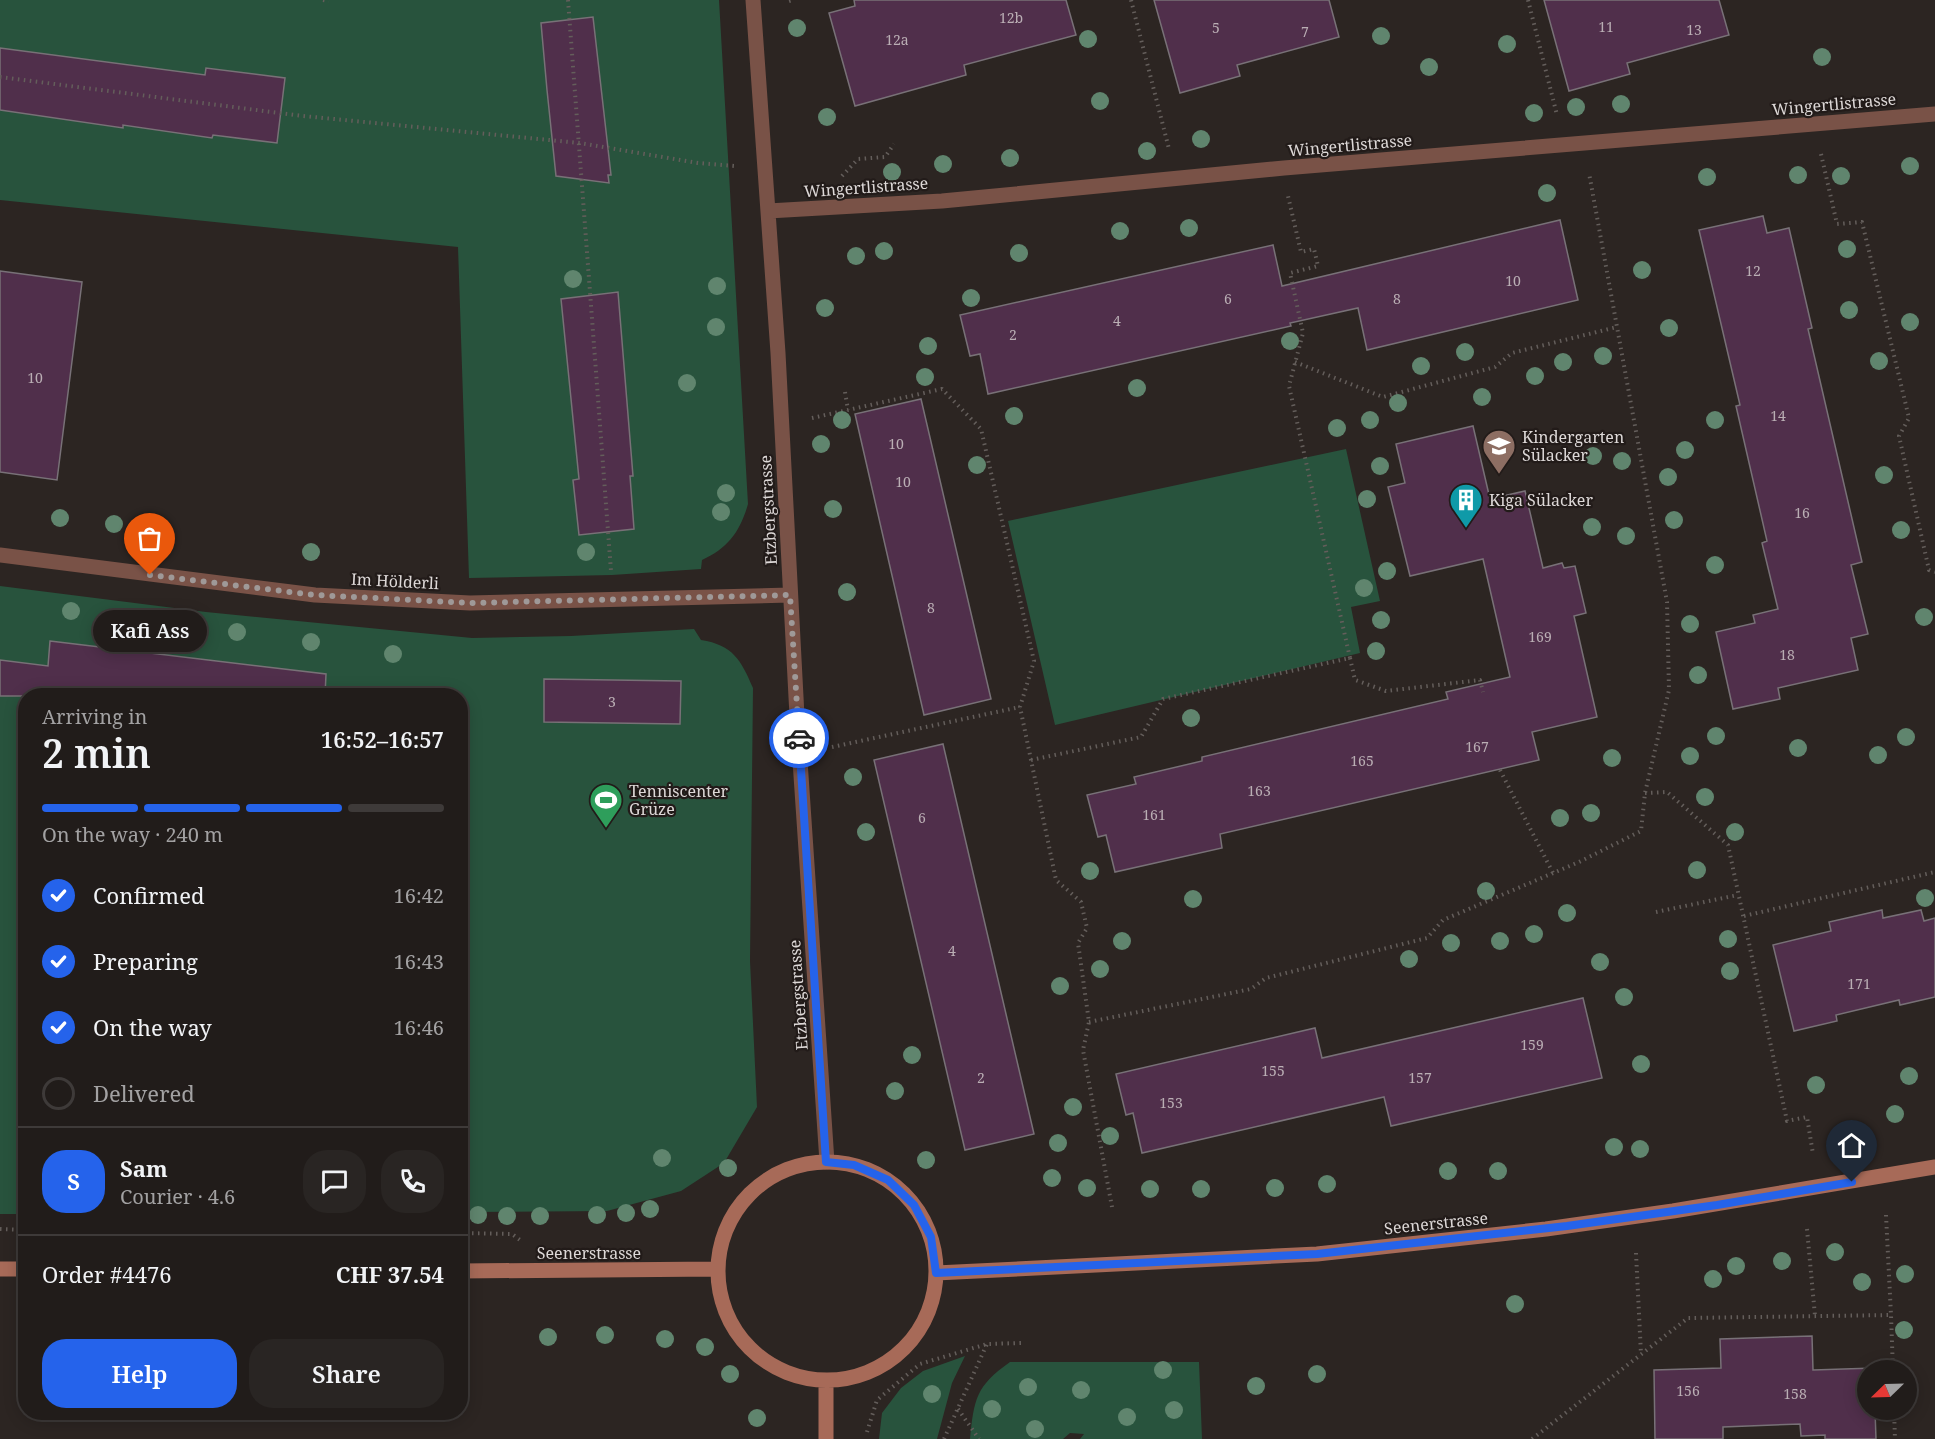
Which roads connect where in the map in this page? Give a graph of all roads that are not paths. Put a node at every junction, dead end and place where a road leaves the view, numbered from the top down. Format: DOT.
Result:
graph roads {
  1 [pos="753,0"];
  2 [pos="1935,114"];
  3 [pos="768,212"];
  4 [pos="0,555"];
  5 [pos="790,595"];
  6 [pos="826,1162"];
  7 [pos="1935,1167"];
  8 [pos="0,1269"];
  9 [pos="18,1269"];
  10 [pos="718,1269"];
  11 [pos="468,1270"];
  12 [pos="936,1273"];
  13 [pos="826,1381"];
  14 [pos="826,1439"];
  1 -- 3 [label="street, Etzbergstrasse"];
  2 -- 3 [label="street, Wingertlistrasse"];
  3 -- 5 [label="street, Etzbergstrasse"];
  4 -- 5 [label="street, Im Hölderli"];
  5 -- 6 [label="street, Etzbergstrasse"];
  6 -- 10 [label="main road"];
  6 -- 12 [label="main road"];
  7 -- 12 [label="main road, Seenerstrasse"];
  8 -- 9 [label="main road"];
  10 -- 11 [label="main road, Seenerstrasse"];
  10 -- 13 [label="main road"];
  12 -- 13 [label="main road"];
  13 -- 14 [label="main road"];
}
